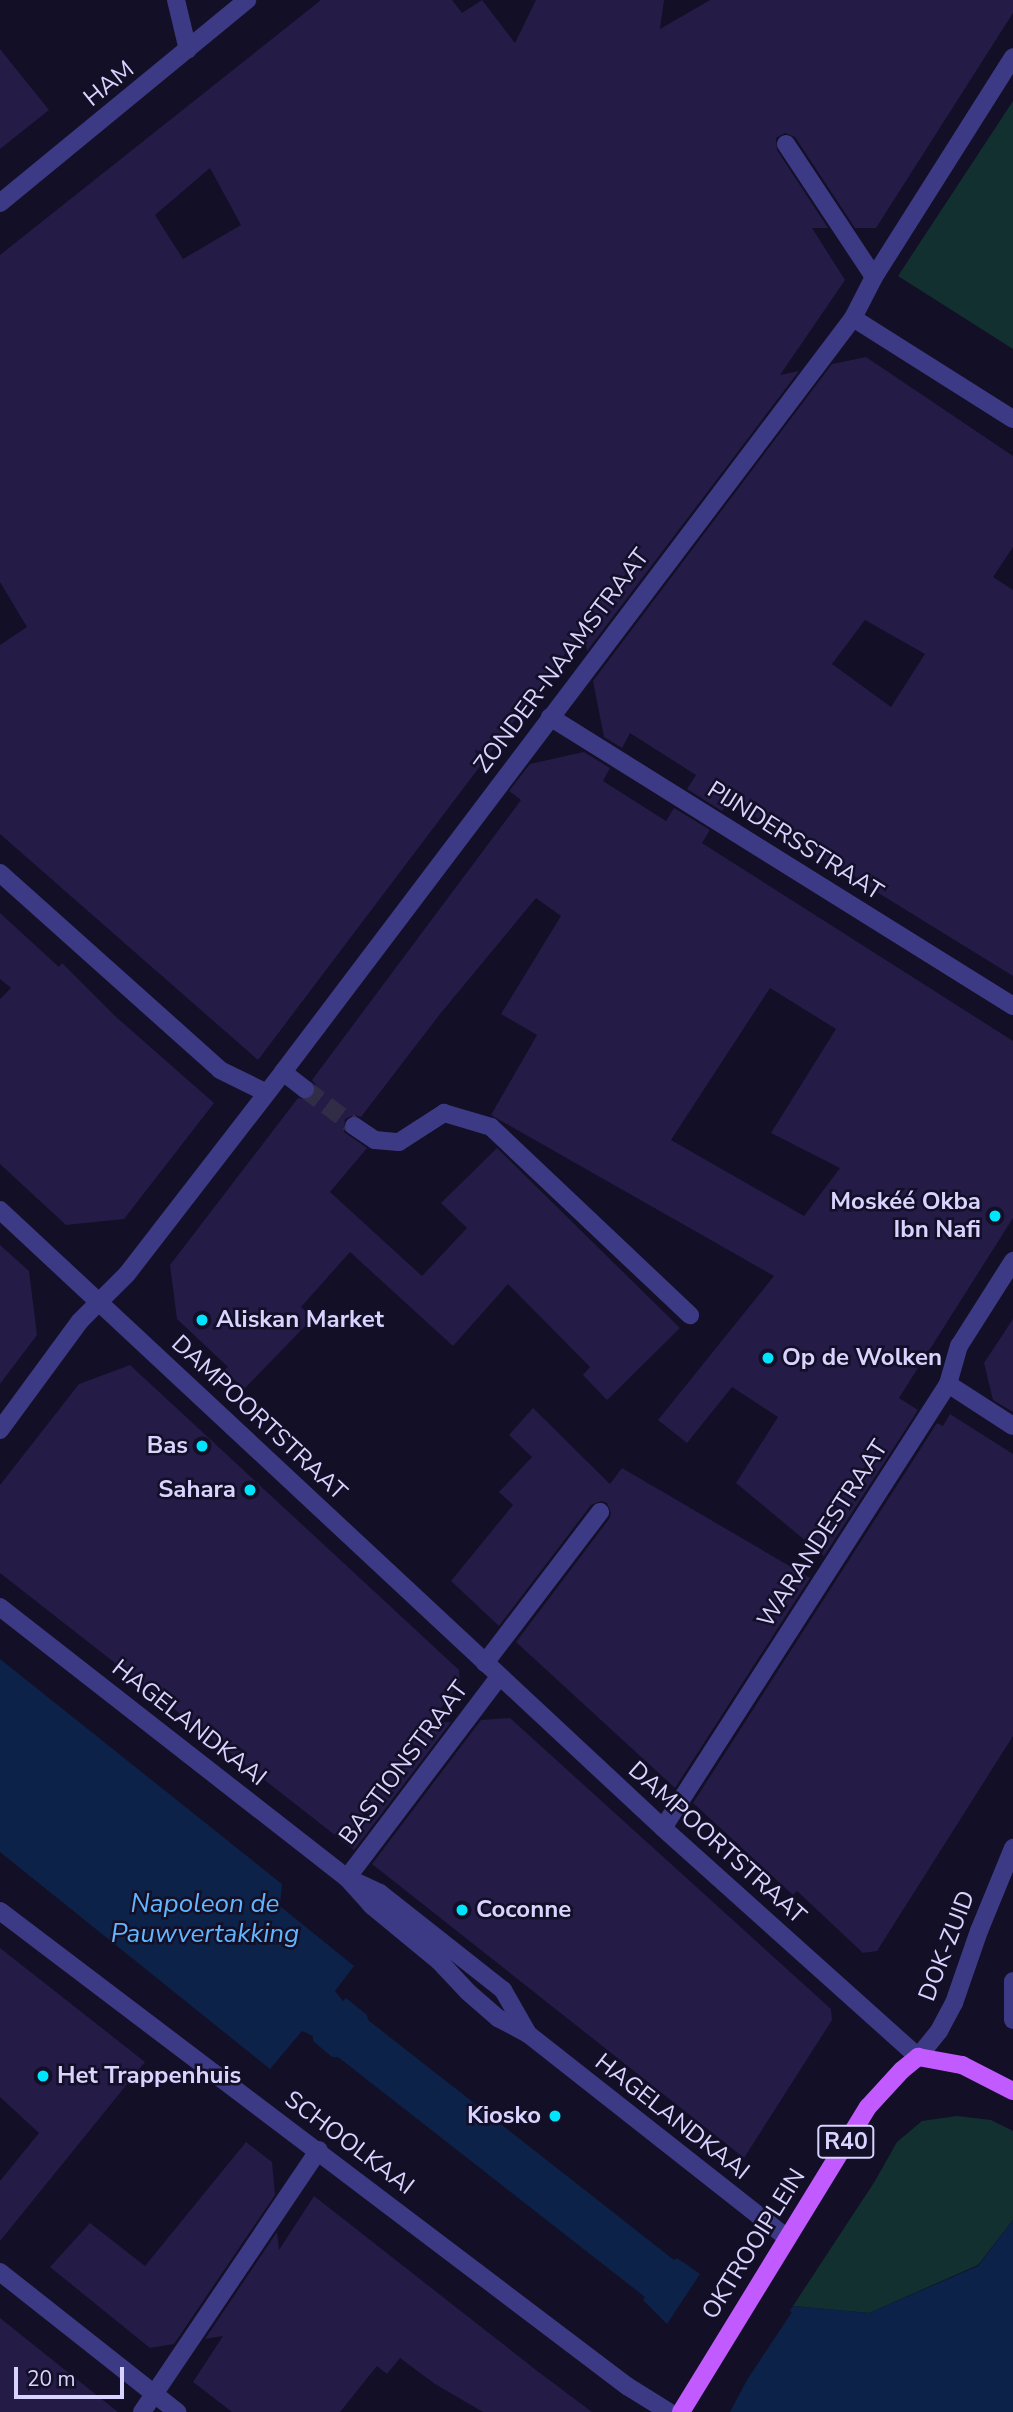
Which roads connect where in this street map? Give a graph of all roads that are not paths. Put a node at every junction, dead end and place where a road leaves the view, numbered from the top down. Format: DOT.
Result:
graph roads {
  1 [pos="176,0"];
  2 [pos="247,0"];
  3 [pos="188,50"];
  4 [pos="1013,57"];
  5 [pos="786,144"];
  6 [pos="0,204"];
  7 [pos="874,277"];
  8 [pos="853,318"];
  9 [pos="1013,419"];
  10 [pos="550,717"];
  11 [pos="0,873"];
  12 [pos="1013,1006"];
  13 [pos="283,1072"];
  14 [pos="305,1089"];
  15 [pos="267,1093"];
  16 [pos="354,1126"];
  17 [pos="0,1210"];
  18 [pos="1013,1261"];
  19 [pos="100,1301"];
  20 [pos="690,1315"];
  21 [pos="948,1384"];
  22 [pos="1013,1426"];
  23 [pos="0,1430"];
  24 [pos="600,1511"];
  25 [pos="0,1607"];
  26 [pos="485,1663"];
  27 [pos="499,1677"];
  28 [pos="663,1828"];
  29 [pos="1013,1848"];
  30 [pos="347,1878"];
  31 [pos="0,1911"];
  32 [pos="1013,1981"];
  33 [pos="1013,2020"];
  34 [pos="528,2034"];
  35 [pos="918,2057"];
  36 [pos="1013,2091"];
  37 [pos="319,2150"];
  38 [pos="786,2238"];
  39 [pos="0,2272"];
  40 [pos="153,2393"];
  41 [pos="142,2412"];
  42 [pos="177,2412"];
  43 [pos="668,2412"];
  44 [pos="681,2412"];
  1 -- 3 [label="street"];
  2 -- 3 [label="street, HAM"];
  3 -- 6 [label="street, HAM"];
  4 -- 7 [label="street, ZONDER-NAAMSTRAAT"];
  5 -- 7 [label="street"];
  7 -- 8 [label="street, ZONDER-NAAMSTRAAT"];
  8 -- 9 [label="street"];
  8 -- 10 [label="street, ZONDER-NAAMSTRAAT"];
  10 -- 12 [label="street, PIJNDERSSTRAAT"];
  10 -- 13 [label="street, ZONDER-NAAMSTRAAT"];
  11 -- 15 [label="street"];
  13 -- 14 [label="street"];
  13 -- 15 [label="street, ZONDER-NAAMSTRAAT"];
  15 -- 19 [label="street, ZONDER-NAAMSTRAAT"];
  16 -- 20 [label="street"];
  17 -- 19 [label="street, DAMPOORTSTRAAT"];
  18 -- 21 [label="street, WARANDESTRAAT"];
  19 -- 23 [label="street, ZONDER-NAAMSTRAAT"];
  19 -- 26 [label="street, DAMPOORTSTRAAT"];
  21 -- 22 [label="street"];
  21 -- 28 [label="street, WARANDESTRAAT"];
  24 -- 26 [label="street"];
  25 -- 30 [label="street, HAGELANDKAAI"];
  26 -- 27 [label="street, DAMPOORTSTRAAT"];
  27 -- 28 [label="street, DAMPOORTSTRAAT"];
  27 -- 30 [label="street, BASTIONSTRAAT"];
  28 -- 35 [label="street, DAMPOORTSTRAAT"];
  29 -- 35 [label="street, DOK-ZUID"];
  30 -- 34 [label="street, HAGELANDKAAI"];
  30 -- 34 [label="street, HAGELANDKAAI"];
  31 -- 37 [label="street, SCHOOLKAAI"];
  32 -- 33 [label="street"];
  34 -- 38 [label="street, HAGELANDKAAI"];
  35 -- 36 [label="main road"];
  35 -- 38 [label="main road, OKTROOIPLEIN / R40"];
  37 -- 40 [label="street"];
  37 -- 43 [label="street, SCHOOLKAAI"];
  38 -- 44 [label="main road, OKTROOIPLEIN / R40"];
  39 -- 40 [label="street"];
  40 -- 41 [label="street"];
  40 -- 42 [label="street"];
}
